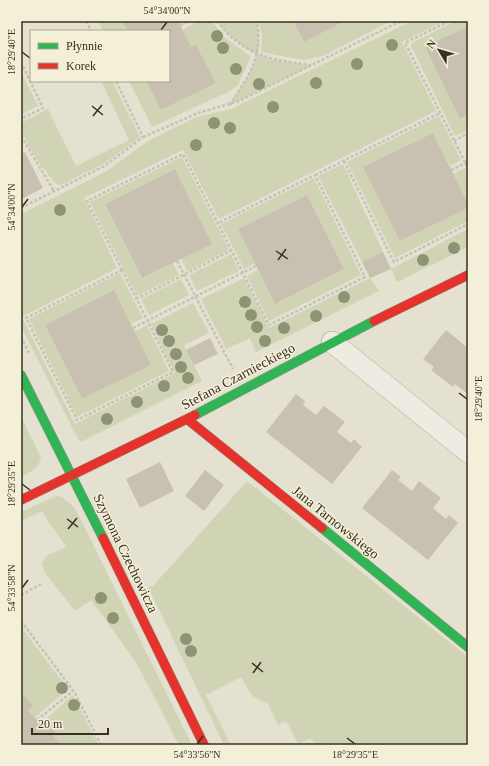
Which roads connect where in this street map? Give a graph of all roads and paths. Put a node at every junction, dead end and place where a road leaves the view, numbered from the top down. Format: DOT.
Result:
graph roads {
  1 [pos="86,21"];
  2 [pos="189,21"];
  3 [pos="216,21"];
  4 [pos="257,21"];
  5 [pos="400,21"];
  6 [pos="449,21"];
  7 [pos="180,25"];
  8 [pos="90,30"];
  9 [pos="258,55"];
  10 [pos="21,62"];
  11 [pos="311,66"];
  12 [pos="30,81"];
  13 [pos="31,82"];
  14 [pos="116,82"];
  15 [pos="229,105"];
  16 [pos="440,113"];
  17 [pos="21,118"];
  18 [pos="468,134"];
  19 [pos="21,136"];
  20 [pos="143,137"];
  21 [pos="454,140"];
  22 [pos="344,161"];
  23 [pos="467,163"];
  24 [pos="468,168"];
  25 [pos="451,170"];
  26 [pos="315,176"];
  27 [pos="54,191"];
  28 [pos="21,208"];
  29 [pos="218,223"];
  30 [pos="468,224"];
  31 [pos="232,250"];
  32 [pos="177,261"];
  33 [pos="256,266"];
  34 [pos="122,270"];
  35 [pos="244,273"];
  36 [pos="184,275"];
  37 [pos="468,275"];
  38 [pos="196,297"];
  39 [pos="136,299"];
  40 [pos="147,321"];
  41 [pos="133,328"];
  42 [pos="332,342"];
  43 [pos="234,371"];
  44 [pos="21,375"];
  45 [pos="187,419"];
  46 [pos="468,452"];
  47 [pos="72,475"];
  48 [pos="21,500"];
  49 [pos="41,584"];
  50 [pos="21,594"];
  51 [pos="21,621"];
  52 [pos="468,646"];
  53 [pos="73,691"];
  54 [pos="37,720"];
  55 [pos="102,745"];
  56 [pos="204,745"];
  57 [pos="307,745"];
  58 [pos="312,745"];
  1 -- 8 [label="path"];
  2 -- 7 [label="path"];
  3 -- 9 [label="path"];
  4 -- 9 [label="path"];
  5 -- 11 [label="path"];
  6 -- 16 [label="path"];
  9 -- 11 [label="path"];
  9 -- 15 [label="path"];
  10 -- 12 [label="path"];
  11 -- 15 [label="path"];
  13 -- 17 [label="path"];
  14 -- 20 [label="path"];
  15 -- 20 [label="path"];
  16 -- 21 [label="path"];
  16 -- 22 [label="path"];
  18 -- 21 [label="path"];
  19 -- 27 [label="path"];
  20 -- 27 [label="path"];
  21 -- 23 [label="path"];
  22 -- 26 [label="path"];
  22 -- 30 [label="path"];
  23 -- 24 [label="path"];
  23 -- 25 [label="path"];
  26 -- 29 [label="path"];
  26 -- 35 [label="path"];
  27 -- 28 [label="path"];
  29 -- 31 [label="path"];
  29 -- 34 [label="path"];
  31 -- 35 [label="path"];
  31 -- 36 [label="path"];
  32 -- 36 [label="path"];
  33 -- 35 [label="path"];
  34 -- 39 [label="path"];
  34 -- 40 [label="path"];
  35 -- 38 [label="path"];
  36 -- 38 [label="path"];
  36 -- 39 [label="path"];
  37 -- 42 [label="street, Stefana Czarnieckiego"];
  38 -- 40 [label="path"];
  38 -- 43 [label="path"];
  39 -- 40 [label="path"];
  40 -- 41 [label="path"];
  42 -- 45 [label="street, Stefana Czarnieckiego"];
  42 -- 46 [label="street"];
  44 -- 47 [label="street, Szymona Czechowicza"];
  45 -- 47 [label="street, Stefana Czarnieckiego"];
  45 -- 52 [label="street, Jana Tarnowskiego"];
  47 -- 48 [label="street, Stefana Czarnieckiego"];
  47 -- 56 [label="street, Szymona Czechowicza"];
  49 -- 50 [label="path"];
  51 -- 53 [label="path"];
  53 -- 54 [label="path"];
  53 -- 55 [label="path"];
  57 -- 58 [label="path"];
}
